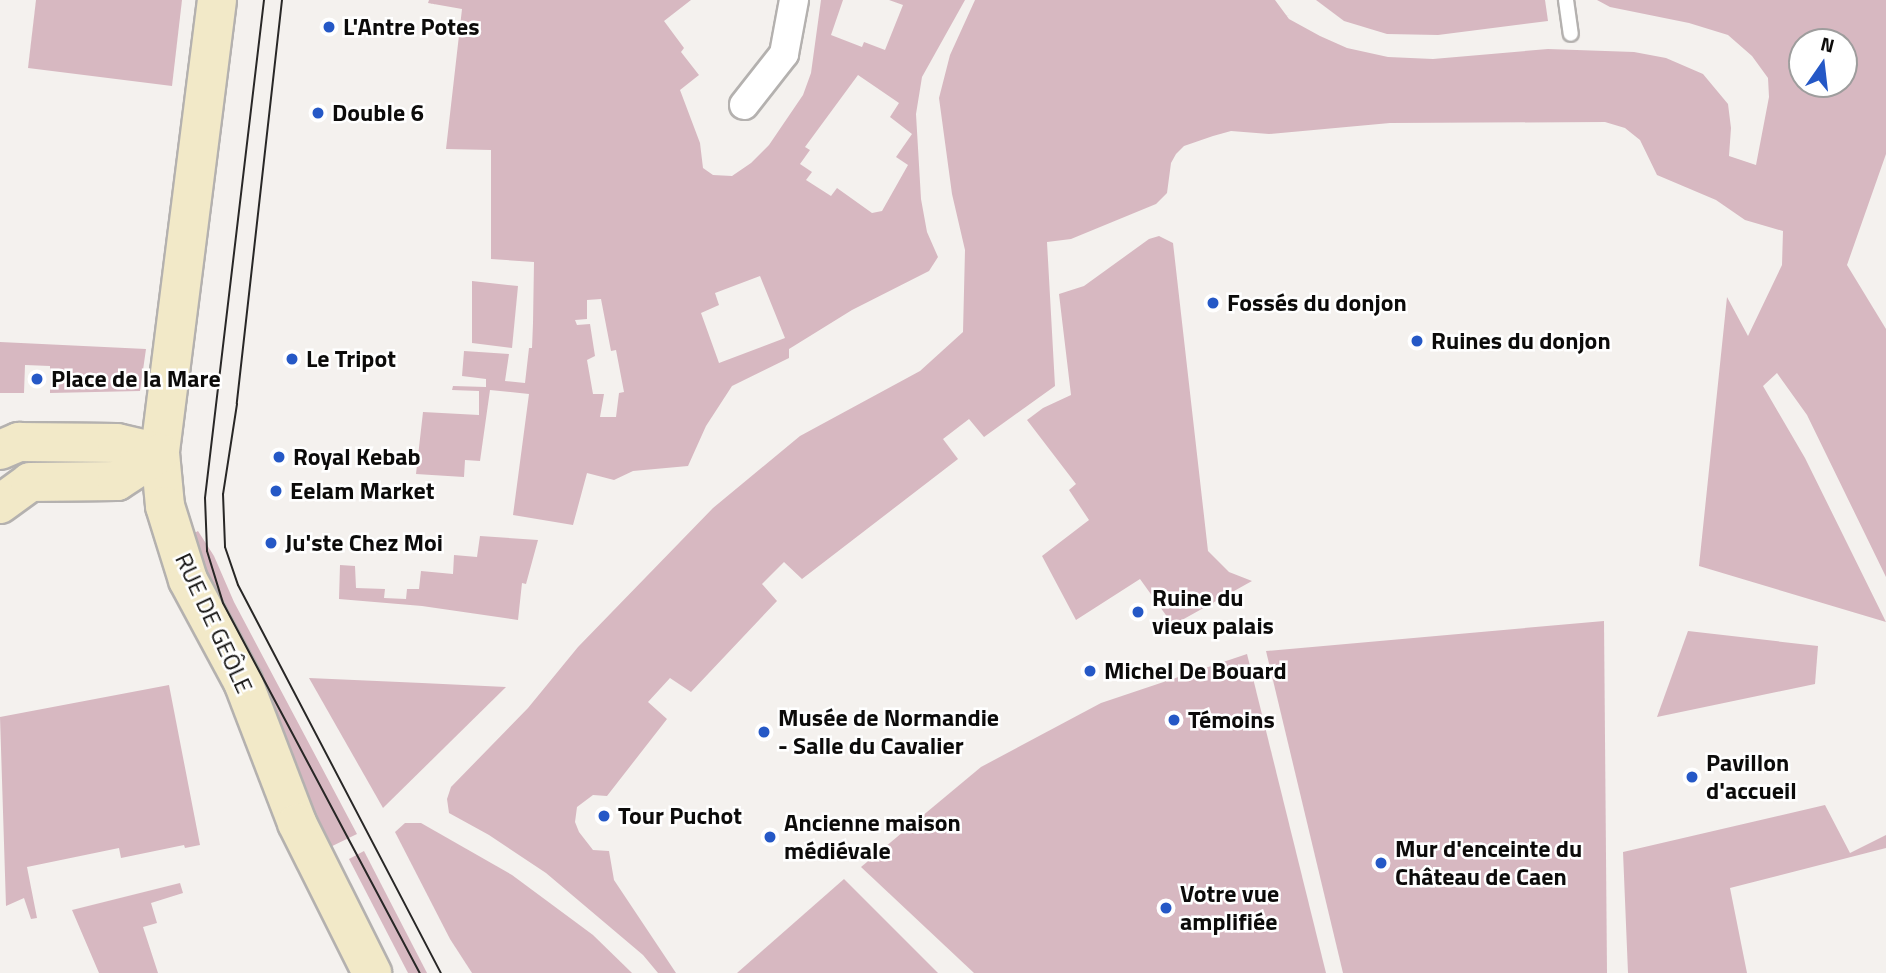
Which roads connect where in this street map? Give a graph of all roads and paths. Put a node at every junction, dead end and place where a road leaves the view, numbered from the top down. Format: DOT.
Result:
graph roads {
  1 [pos="217,0"];
  2 [pos="794,0"];
  3 [pos="1566,0"];
  4 [pos="1571,34"];
  5 [pos="744,105"];
  6 [pos="0,450"];
  7 [pos="160,453"];
  8 [pos="0,504"];
  9 [pos="372,973"];
  1 -- 7 [label="main road, RUE DE GEÔLE"];
  2 -- 5 [label="street"];
  3 -- 4 [label="lane"];
  6 -- 7 [label="main road"];
  7 -- 8 [label="main road"];
  7 -- 9 [label="main road, RUE DE GEÔLE"];
}
